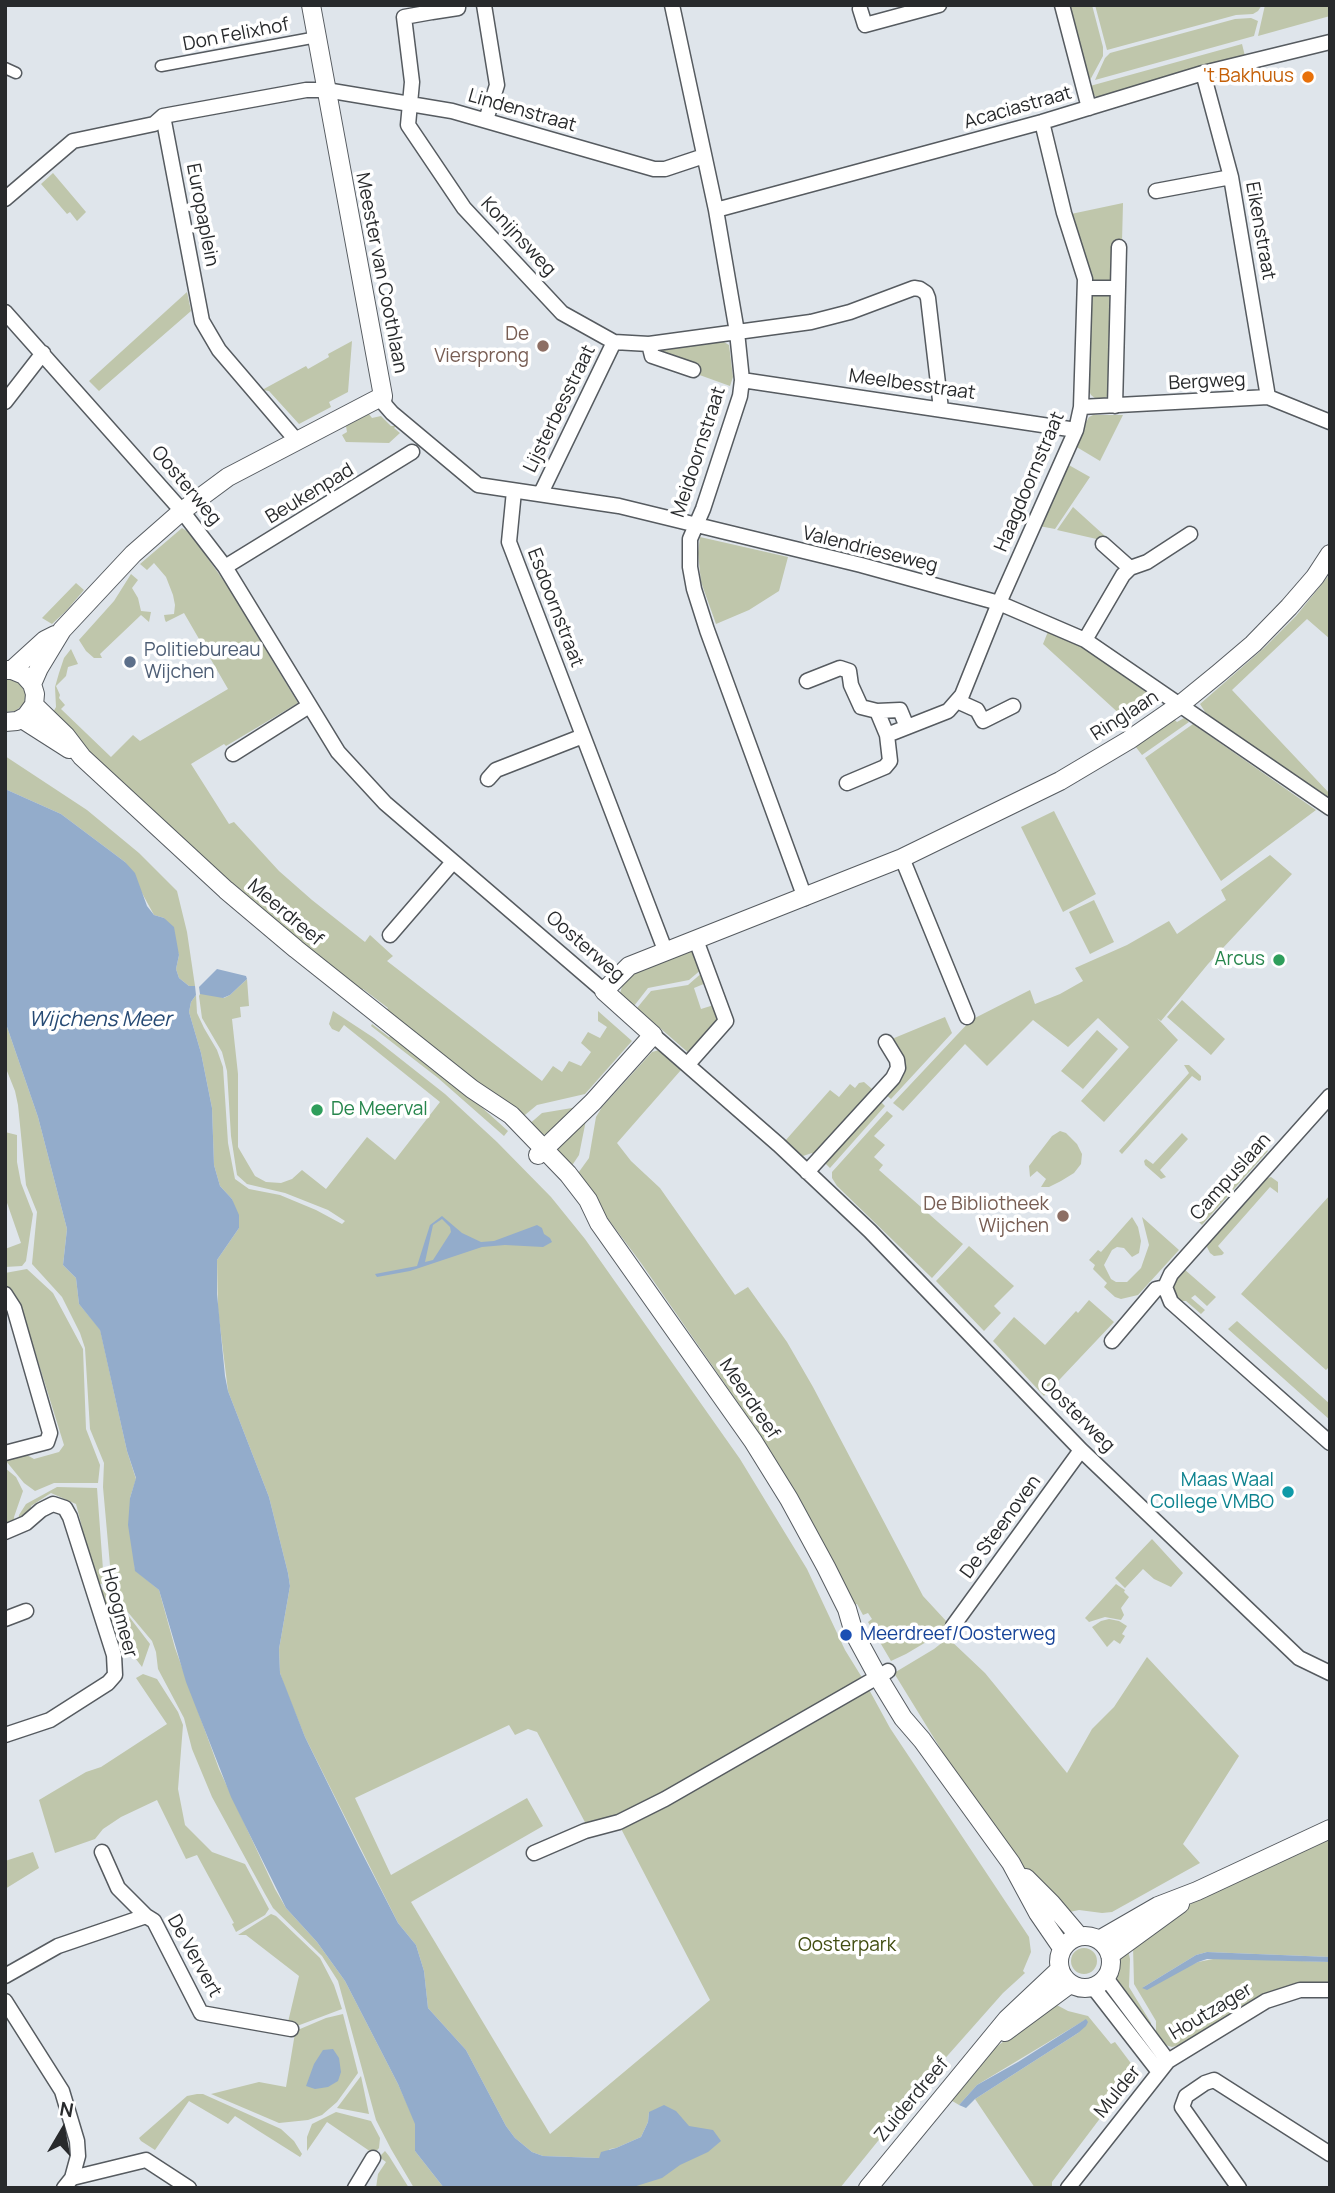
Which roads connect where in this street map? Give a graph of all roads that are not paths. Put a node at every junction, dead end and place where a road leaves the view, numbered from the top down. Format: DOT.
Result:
graph roads {
  1 [pos="311,5"];
  2 [pos="484,5"];
  3 [pos="672,5"];
  4 [pos="939,5"];
  5 [pos="1062,5"];
  6 [pos="463,6"];
  7 [pos="432,9"];
  8 [pos="860,9"];
  9 [pos="317,37"];
  10 [pos="1330,42"];
  11 [pos="161,66"];
  12 [pos="5,68"];
  13 [pos="16,73"];
  14 [pos="1203,73"];
  15 [pos="326,90"];
  16 [pos="409,103"];
  17 [pos="1089,108"];
  18 [pos="163,116"];
  19 [pos="486,120"];
  20 [pos="1042,122"];
  21 [pos="704,156"];
  22 [pos="1231,177"];
  23 [pos="1156,191"];
  24 [pos="5,199"];
  25 [pos="716,210"];
  26 [pos="1119,247"];
  27 [pos="1085,288"];
  28 [pos="1118,288"];
  29 [pos="5,312"];
  30 [pos="737,332"];
  31 [pos="614,342"];
  32 [pos="649,344"];
  33 [pos="43,353"];
  34 [pos="693,370"];
  35 [pos="743,380"];
  36 [pos="383,396"];
  37 [pos="1268,397"];
  38 [pos="5,402"];
  39 [pos="1115,406"];
  40 [pos="1081,407"];
  41 [pos="941,409"];
  42 [pos="1330,422"];
  43 [pos="1076,430"];
  44 [pos="296,440"];
  45 [pos="412,452"];
  46 [pos="514,491"];
  47 [pos="541,493"];
  48 [pos="182,511"];
  49 [pos="695,526"];
  50 [pos="1190,534"];
  51 [pos="1103,544"];
  52 [pos="1330,554"];
  53 [pos="225,567"];
  54 [pos="1130,568"];
  55 [pos="999,603"];
  56 [pos="59,634"];
  57 [pos="1085,640"];
  58 [pos="9,670"];
  59 [pos="807,681"];
  60 [pos="32,684"];
  61 [pos="957,701"];
  62 [pos="1181,704"];
  63 [pos="309,706"];
  64 [pos="1013,706"];
  65 [pos="877,711"];
  66 [pos="20,715"];
  67 [pos="907,727"];
  68 [pos="887,735"];
  69 [pos="583,736"];
  70 [pos="233,754"];
  71 [pos="488,779"];
  72 [pos="847,783"];
  73 [pos="1330,808"];
  74 [pos="902,858"];
  75 [pos="453,862"];
  76 [pos="805,898"];
  77 [pos="390,935"];
  78 [pos="696,940"];
  79 [pos="665,950"];
  80 [pos="604,991"];
  81 [pos="967,1017"];
  82 [pos="653,1035"];
  83 [pos="886,1042"];
  84 [pos="688,1064"];
  85 [pos="1330,1096"];
  86 [pos="541,1153"];
  87 [pos="807,1172"];
  88 [pos="1165,1287"];
  89 [pos="5,1294"];
  90 [pos="1112,1342"];
  91 [pos="1330,1443"];
  92 [pos="1081,1450"];
  93 [pos="5,1452"];
  94 [pos="5,1532"];
  95 [pos="26,1611"];
  96 [pos="5,1619"];
  97 [pos="953,1626"];
  98 [pos="1330,1673"];
  99 [pos="883,1674"];
  100 [pos="5,1735"];
  101 [pos="1330,1829"];
  102 [pos="103,1852"];
  103 [pos="534,1853"];
  104 [pos="1012,1863"];
  105 [pos="146,1916"];
  106 [pos="1079,1936"];
  107 [pos="1105,1947"];
  108 [pos="1062,1948"];
  109 [pos="5,1976"];
  110 [pos="1065,1977"];
  111 [pos="1099,1983"];
  112 [pos="1330,1990"];
  113 [pos="8,2010"];
  114 [pos="291,2029"];
  115 [pos="1164,2066"];
  116 [pos="1330,2154"];
  117 [pos="373,2158"];
  118 [pos="68,2183"];
  119 [pos="189,2188"];
  120 [pos="355,2188"];
  121 [pos="868,2188"];
  122 [pos="1068,2188"];
  123 [pos="1239,2188"];
  1 -- 9 [label="street, Meester van Coothlaan"];
  2 -- 19 [label="street"];
  3 -- 21 [label="street, Meidoornstraat"];
  4 -- 8 [label="street"];
  5 -- 17 [label="street"];
  6 -- 7 [label="street"];
  7 -- 16 [label="street, Konijnsweg"];
  9 -- 11 [label="street, Don Felixhof"];
  9 -- 15 [label="street, Meester van Coothlaan"];
  10 -- 14 [label="street, Acaciastraat"];
  12 -- 13 [label="street"];
  14 -- 17 [label="street, Acaciastraat"];
  14 -- 22 [label="street, Eikenstraat"];
  15 -- 16 [label="street, Lindenstraat"];
  15 -- 18 [label="street"];
  15 -- 36 [label="street, Meester van Coothlaan"];
  16 -- 19 [label="street, Lindenstraat"];
  16 -- 31 [label="street, Konijnsweg"];
  17 -- 20 [label="street, Acaciastraat"];
  18 -- 24 [label="street"];
  18 -- 44 [label="street, Europaplein"];
  19 -- 21 [label="street, Lindenstraat"];
  20 -- 25 [label="street, Acaciastraat"];
  20 -- 27 [label="street, Haagdoornstraat"];
  21 -- 25 [label="street, Meidoornstraat"];
  22 -- 23 [label="street"];
  22 -- 37 [label="street, Eikenstraat"];
  25 -- 30 [label="street, Meidoornstraat"];
  26 -- 28 [label="street"];
  27 -- 28 [label="street"];
  27 -- 40 [label="street, Haagdoornstraat"];
  28 -- 39 [label="street"];
  29 -- 33 [label="street, Oosterweg"];
  30 -- 32 [label="street, Konijnsweg"];
  30 -- 35 [label="street, Meidoornstraat"];
  30 -- 41 [label="street, Konijnsweg"];
  31 -- 32 [label="street, Konijnsweg"];
  31 -- 47 [label="street, Lijsterbesstraat"];
  32 -- 34 [label="street"];
  33 -- 38 [label="street"];
  33 -- 48 [label="street, Oosterweg"];
  35 -- 41 [label="street, Meelbesstraat"];
  35 -- 49 [label="street, Meidoornstraat"];
  36 -- 44 [label="street, Meester van Coothlaan"];
  36 -- 46 [label="street, Valendrieseweg"];
  37 -- 39 [label="street, Bergweg"];
  37 -- 42 [label="street, Bergweg"];
  39 -- 40 [label="street, Bergweg"];
  40 -- 43 [label="street, Haagdoornstraat"];
  41 -- 43 [label="street, Meelbesstraat"];
  43 -- 55 [label="street, Haagdoornstraat"];
  44 -- 48 [label="street, Meester van Coothlaan"];
  45 -- 53 [label="street, Beukenpad"];
  46 -- 47 [label="street, Valendrieseweg"];
  46 -- 69 [label="street, Esdoornstraat"];
  47 -- 49 [label="street, Valendrieseweg"];
  48 -- 53 [label="street, Oosterweg"];
  48 -- 56 [label="street, Meester van Coothlaan"];
  49 -- 55 [label="street, Valendrieseweg"];
  49 -- 76 [label="street, Meidoornstraat"];
  50 -- 54 [label="street"];
  51 -- 54 [label="street"];
  52 -- 62 [label="street, Ringlaan"];
  53 -- 63 [label="street, Oosterweg"];
  54 -- 57 [label="street"];
  55 -- 57 [label="street, Valendrieseweg"];
  55 -- 61 [label="street, Haagdoornstraat"];
  56 -- 58 [label="street, Meester van Coothlaan"];
  56 -- 60 [label="street, Meester van Coothlaan"];
  57 -- 62 [label="street, Valendrieseweg"];
  58 -- 60 [label="street"];
  59 -- 65 [label="street"];
  60 -- 66 [label="street"];
  61 -- 64 [label="street"];
  61 -- 67 [label="street"];
  62 -- 73 [label="street, Valendrieseweg"];
  62 -- 74 [label="street, Ringlaan"];
  63 -- 70 [label="street"];
  63 -- 75 [label="street, Oosterweg"];
  65 -- 67 [label="street"];
  65 -- 68 [label="street"];
  66 -- 86 [label="street, Meerdreef"];
  67 -- 68 [label="street"];
  68 -- 72 [label="street"];
  69 -- 71 [label="street"];
  69 -- 79 [label="street, Esdoornstraat"];
  74 -- 76 [label="street, Ringlaan"];
  74 -- 81 [label="street"];
  75 -- 77 [label="street"];
  75 -- 80 [label="street, Oosterweg"];
  76 -- 78 [label="street, Ringlaan"];
  78 -- 79 [label="street, Ringlaan"];
  78 -- 84 [label="street"];
  79 -- 80 [label="street, Ringlaan"];
  80 -- 82 [label="street, Oosterweg"];
  82 -- 84 [label="street, Oosterweg"];
  82 -- 86 [label="street"];
  83 -- 87 [label="street"];
  84 -- 87 [label="street, Oosterweg"];
  85 -- 88 [label="street, Campuslaan"];
  86 -- 99 [label="street, Meerdreef"];
  87 -- 92 [label="street, Oosterweg"];
  88 -- 90 [label="street, Campuslaan"];
  88 -- 91 [label="street"];
  89 -- 93 [label="street"];
  92 -- 97 [label="street, De Steenoven"];
  92 -- 98 [label="street, Oosterweg"];
  94 -- 100 [label="street, Hoogmeer"];
  95 -- 96 [label="street"];
  99 -- 103 [label="street"];
  99 -- 104 [label="street, Meerdreef"];
  101 -- 107 [label="street"];
  102 -- 105 [label="street, De Ververt"];
  104 -- 106 [label="street, Meerdreef"];
  104 -- 108 [label="street, Meerdreef"];
  105 -- 109 [label="street, De Ververt"];
  105 -- 114 [label="street, De Ververt"];
  106 -- 107 [label="street"];
  106 -- 108 [label="street"];
  107 -- 111 [label="street"];
  108 -- 110 [label="street"];
  110 -- 111 [label="street"];
  110 -- 121 [label="street, Zuiderdreef"];
  111 -- 115 [label="street, Mulder"];
  112 -- 115 [label="street, Houtzager"];
  113 -- 118 [label="street"];
  115 -- 122 [label="street, Mulder"];
  116 -- 123 [label="street"];
  117 -- 120 [label="street"];
  118 -- 119 [label="street"];
}
